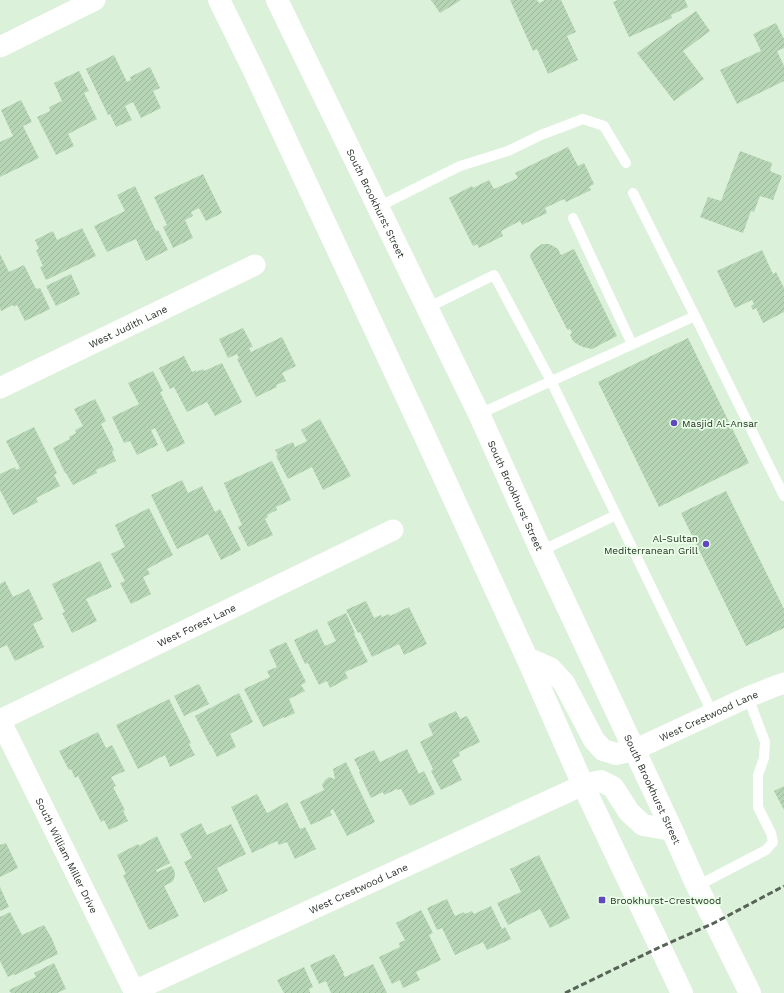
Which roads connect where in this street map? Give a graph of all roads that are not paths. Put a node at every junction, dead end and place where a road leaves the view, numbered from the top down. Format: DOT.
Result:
graph roads {
  1 [pos="95,0"];
  2 [pos="219,0"];
  3 [pos="277,0"];
  4 [pos="0,47"];
  5 [pos="626,163"];
  6 [pos="633,193"];
  7 [pos="378,207"];
  8 [pos="573,218"];
  9 [pos="255,265"];
  10 [pos="427,308"];
  11 [pos="695,316"];
  12 [pos="632,344"];
  13 [pos="551,381"];
  14 [pos="0,388"];
  15 [pos="479,414"];
  16 [pos="784,496"];
  17 [pos="616,515"];
  18 [pos="393,530"];
  19 [pos="541,551"];
  20 [pos="527,658"];
  21 [pos="784,683"];
  22 [pos="748,697"];
  23 [pos="713,714"];
  24 [pos="0,720"];
  25 [pos="634,750"];
  26 [pos="583,785"];
  27 [pos="672,830"];
  28 [pos="697,886"];
  29 [pos="134,991"];
  30 [pos="682,993"];
  31 [pos="750,993"];
  1 -- 4 [label="street"];
  2 -- 20 [label="main road"];
  3 -- 7 [label="main road, South Brookhurst Street"];
  5 -- 7 [label="lane"];
  6 -- 11 [label="lane"];
  7 -- 10 [label="main road, South Brookhurst Street"];
  8 -- 12 [label="lane"];
  9 -- 14 [label="street, West Judith Lane"];
  10 -- 13 [label="lane"];
  10 -- 15 [label="main road, South Brookhurst Street"];
  11 -- 12 [label="lane"];
  11 -- 16 [label="lane"];
  12 -- 13 [label="lane"];
  13 -- 15 [label="lane"];
  13 -- 17 [label="lane"];
  15 -- 19 [label="main road, South Brookhurst Street"];
  17 -- 19 [label="lane"];
  17 -- 23 [label="lane"];
  18 -- 24 [label="street, West Forest Lane"];
  19 -- 25 [label="main road, South Brookhurst Street"];
  20 -- 25 [label="main road"];
  20 -- 26 [label="main road"];
  21 -- 22 [label="street, West Crestwood Lane"];
  22 -- 23 [label="street, West Crestwood Lane"];
  22 -- 28 [label="lane"];
  23 -- 25 [label="street, West Crestwood Lane"];
  24 -- 29 [label="street, South William Miller Drive"];
  25 -- 27 [label="main road, South Brookhurst Street"];
  26 -- 27 [label="main road"];
  26 -- 29 [label="street, West Crestwood Lane"];
  26 -- 30 [label="main road"];
  27 -- 28 [label="main road, South Brookhurst Street"];
  28 -- 31 [label="main road, South Brookhurst Street"];
}
